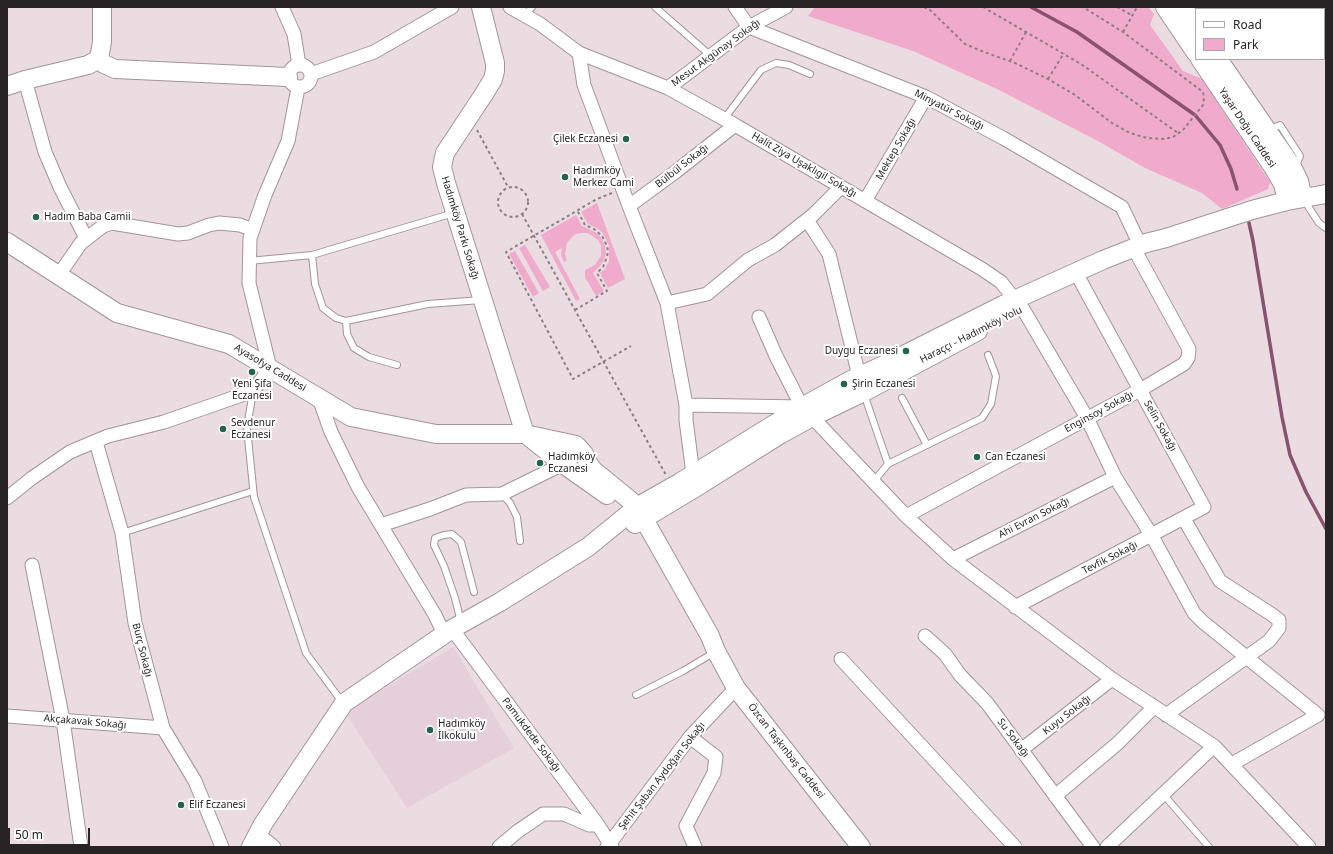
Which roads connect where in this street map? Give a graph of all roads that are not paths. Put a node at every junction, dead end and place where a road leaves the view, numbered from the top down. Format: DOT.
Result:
graph roads {
  1 [pos="102,7"];
  2 [pos="282,7"];
  3 [pos="452,7"];
  4 [pos="481,7"];
  5 [pos="510,7"];
  6 [pos="654,7"];
  7 [pos="735,7"];
  8 [pos="786,7"];
  9 [pos="1165,7"];
  10 [pos="1183,7"];
  11 [pos="529,11"];
  12 [pos="1195,25"];
  13 [pos="749,27"];
  14 [pos="1195,52"];
  15 [pos="579,53"];
  16 [pos="711,56"];
  17 [pos="99,59"];
  18 [pos="1201,60"];
  19 [pos="1219,60"];
  20 [pos="311,74"];
  21 [pos="810,74"];
  22 [pos="295,76"];
  23 [pos="25,80"];
  24 [pos="7,86"];
  25 [pos="668,88"];
  26 [pos="926,97"];
  27 [pos="729,122"];
  28 [pos="842,187"];
  29 [pos="1326,194"];
  30 [pos="1295,199"];
  31 [pos="865,201"];
  32 [pos="629,206"];
  33 [pos="456,212"];
  34 [pos="807,220"];
  35 [pos="1326,228"];
  36 [pos="253,230"];
  37 [pos="86,238"];
  38 [pos="7,242"];
  39 [pos="1139,250"];
  40 [pos="312,255"];
  41 [pos="249,261"];
  42 [pos="58,276"];
  43 [pos="1081,282"];
  44 [pos="483,300"];
  45 [pos="667,303"];
  46 [pos="1019,304"];
  47 [pos="759,317"];
  48 [pos="346,321"];
  49 [pos="988,355"];
  50 [pos="397,365"];
  51 [pos="270,368"];
  52 [pos="861,384"];
  53 [pos="1140,390"];
  54 [pos="253,391"];
  55 [pos="319,398"];
  56 [pos="902,398"];
  57 [pos="686,405"];
  58 [pos="807,412"];
  59 [pos="1087,418"];
  60 [pos="525,434"];
  61 [pos="96,442"];
  62 [pos="928,445"];
  63 [pos="564,464"];
  64 [pos="888,464"];
  65 [pos="693,474"];
  66 [pos="1115,477"];
  67 [pos="874,481"];
  68 [pos="253,491"];
  69 [pos="502,494"];
  70 [pos="7,498"];
  71 [pos="1204,507"];
  72 [pos="637,516"];
  73 [pos="906,516"];
  74 [pos="1184,519"];
  75 [pos="381,525"];
  76 [pos="122,533"];
  77 [pos="1152,536"];
  78 [pos="520,541"];
  79 [pos="953,560"];
  80 [pos="32,565"];
  81 [pos="474,592"];
  82 [pos="1015,607"];
  83 [pos="452,629"];
  84 [pos="925,636"];
  85 [pos="716,651"];
  86 [pos="1246,657"];
  87 [pos="841,659"];
  88 [pos="1112,679"];
  89 [pos="736,688"];
  90 [pos="636,695"];
  91 [pos="344,703"];
  92 [pos="1154,707"];
  93 [pos="1166,715"];
  94 [pos="7,716"];
  95 [pos="62,720"];
  96 [pos="163,728"];
  97 [pos="690,737"];
  98 [pos="1214,746"];
  99 [pos="1021,750"];
  100 [pos="1232,764"];
  101 [pos="1163,794"];
  102 [pos="1055,796"];
  103 [pos="598,825"];
  104 [pos="254,840"];
  105 [pos="609,846"];
  106 [pos="81,847"];
  107 [pos="222,847"];
  108 [pos="274,847"];
  109 [pos="499,847"];
  110 [pos="695,847"];
  111 [pos="861,847"];
  112 [pos="1015,847"];
  113 [pos="1093,847"];
  114 [pos="1107,847"];
  115 [pos="1209,847"];
  116 [pos="1309,847"];
  1 -- 17 [label="main road"];
  2 -- 22 [label="street"];
  3 -- 20 [label="street"];
  4 -- 33 [label="main road, Hadımköy Parkı Sokağı"];
  5 -- 11 [label="street, Halit Ziya Uşaklıgil Sokağı"];
  6 -- 16 [label="lane"];
  7 -- 13 [label="street"];
  8 -- 13 [label="street, Mesut Akgünay Sokağı"];
  9 -- 14 [label="main road"];
  10 -- 12 [label="main road"];
  11 -- 15 [label="street, Halit Ziya Uşaklıgil Sokağı"];
  13 -- 16 [label="street, Mesut Akgünay Sokağı"];
  13 -- 26 [label="street, Minyatür Sokağı"];
  15 -- 25 [label="street, Halit Ziya Uşaklıgil Sokağı"];
  15 -- 32 [label="street"];
  16 -- 25 [label="street, Mesut Akgünay Sokağı"];
  17 -- 22 [label="main road"];
  17 -- 23 [label="main road"];
  18 -- 30 [label="main road, Yaşar Doğu Caddesi"];
  19 -- 30 [label="main road, Yaşar Doğu Caddesi"];
  20 -- 22 [label="street"];
  20 -- 22 [label="street"];
  21 -- 27 [label="lane"];
  22 -- 36 [label="street"];
  23 -- 24 [label="main road"];
  23 -- 37 [label="street"];
  25 -- 27 [label="street, Halit Ziya Uşaklıgil Sokağı"];
  26 -- 31 [label="street, Mektep Sokağı"];
  26 -- 39 [label="street, Minyatür Sokağı"];
  27 -- 28 [label="street, Halit Ziya Uşaklıgil Sokağı"];
  27 -- 32 [label="street, Bülbül Sokağı"];
  28 -- 31 [label="street, Halit Ziya Uşaklıgil Sokağı"];
  28 -- 34 [label="street"];
  29 -- 30 [label="main road, Haraççı - Hadımköy Yolu"];
  30 -- 35 [label="lane"];
  30 -- 39 [label="main road, Haraççı - Hadımköy Yolu"];
  31 -- 46 [label="street, Halit Ziya Uşaklıgil Sokağı"];
  32 -- 45 [label="street"];
  33 -- 40 [label="lane"];
  33 -- 44 [label="main road, Hadımköy Parkı Sokağı"];
  34 -- 45 [label="street"];
  34 -- 52 [label="street"];
  36 -- 37 [label="street"];
  36 -- 41 [label="street"];
  37 -- 42 [label="street"];
  38 -- 42 [label="main road, Ayasofya Caddesi"];
  39 -- 43 [label="main road, Haraççı - Hadımköy Yolu"];
  39 -- 46 [label="main road"];
  39 -- 53 [label="street, Enginsoy Sokağı"];
  40 -- 41 [label="lane"];
  40 -- 48 [label="lane"];
  41 -- 51 [label="street"];
  42 -- 51 [label="main road, Ayasofya Caddesi"];
  43 -- 46 [label="main road, Haraççı - Hadımköy Yolu"];
  43 -- 53 [label="street, Selin Sokağı"];
  44 -- 48 [label="lane"];
  44 -- 60 [label="main road, Hadımköy Parkı Sokağı"];
  45 -- 57 [label="street"];
  46 -- 52 [label="main road, Haraççı - Hadımköy Yolu"];
  46 -- 59 [label="street, Halit Ziya Uşaklıgil Sokağı"];
  47 -- 58 [label="street"];
  48 -- 50 [label="lane"];
  49 -- 62 [label="lane"];
  51 -- 54 [label="street"];
  51 -- 55 [label="main road, Ayasofya Caddesi"];
  52 -- 58 [label="main road, Haraççı - Hadımköy Yolu"];
  52 -- 64 [label="lane"];
  53 -- 59 [label="street, Enginsoy Sokağı"];
  53 -- 71 [label="street, Selin Sokağı"];
  54 -- 61 [label="street"];
  54 -- 68 [label="lane"];
  55 -- 60 [label="main road, Ayasofya Caddesi"];
  55 -- 75 [label="street, Pamukdede Sokağı"];
  56 -- 62 [label="lane"];
  57 -- 58 [label="street"];
  57 -- 65 [label="street"];
  58 -- 65 [label="main road"];
  58 -- 67 [label="street"];
  58 -- 72 [label="main road, Haraççı - Hadımköy Yolu"];
  59 -- 66 [label="street, Halit Ziya Uşaklıgil Sokağı"];
  59 -- 73 [label="street, Enginsoy Sokağı"];
  60 -- 63 [label="main road"];
  60 -- 72 [label="main road, Ayasofya Caddesi"];
  61 -- 70 [label="street"];
  61 -- 76 [label="street, Burç Sokağı"];
  62 -- 64 [label="lane"];
  63 -- 69 [label="street"];
  63 -- 72 [label="main road"];
  64 -- 67 [label="lane"];
  65 -- 72 [label="main road"];
  66 -- 77 [label="street, Halit Ziya Uşaklıgil Sokağı"];
  66 -- 79 [label="street, Ahi Evran Sokağı"];
  67 -- 73 [label="street"];
  68 -- 76 [label="lane"];
  68 -- 91 [label="lane"];
  69 -- 75 [label="street"];
  69 -- 78 [label="lane"];
  71 -- 74 [label="street, Tevfik Sokağı"];
  72 -- 83 [label="main road"];
  72 -- 85 [label="main road, Özcan Taşkınbaş Caddesi"];
  73 -- 79 [label="street"];
  74 -- 77 [label="street, Tevfik Sokağı"];
  74 -- 86 [label="street"];
  75 -- 83 [label="street, Pamukdede Sokağı"];
  76 -- 96 [label="street, Burç Sokağı"];
  77 -- 82 [label="street, Tevfik Sokağı"];
  77 -- 86 [label="street, Halit Ziya Uşaklıgil Sokağı"];
  79 -- 82 [label="street"];
  80 -- 95 [label="street"];
  81 -- 83 [label="lane"];
  82 -- 88 [label="street"];
  83 -- 91 [label="main road"];
  83 -- 103 [label="street, Pamukdede Sokağı"];
  84 -- 99 [label="street, Su Sokağı"];
  85 -- 89 [label="main road, Özcan Taşkınbaş Caddesi"];
  85 -- 90 [label="lane"];
  86 -- 93 [label="street"];
  86 -- 100 [label="street, Halit Ziya Uşaklıgil Sokağı"];
  87 -- 112 [label="street"];
  88 -- 92 [label="street"];
  88 -- 99 [label="street, Kuyu Sokağı"];
  89 -- 97 [label="street, Şehit Şaban Aydoğan Sokağı"];
  89 -- 111 [label="main road, Özcan Taşkınbaş Caddesi"];
  91 -- 104 [label="main road"];
  92 -- 93 [label="street"];
  92 -- 102 [label="street"];
  93 -- 98 [label="street"];
  94 -- 95 [label="street, Akçakavak Sokağı"];
  95 -- 96 [label="street, Akçakavak Sokağı"];
  95 -- 106 [label="street"];
  96 -- 107 [label="street, Burç Sokağı"];
  97 -- 105 [label="street, Şehit Şaban Aydoğan Sokağı"];
  97 -- 110 [label="street"];
  98 -- 100 [label="street"];
  98 -- 101 [label="street"];
  99 -- 102 [label="street, Su Sokağı"];
  100 -- 116 [label="street"];
  101 -- 114 [label="street"];
  101 -- 115 [label="lane"];
  102 -- 113 [label="street, Su Sokağı"];
  103 -- 105 [label="street, Pamukdede Sokağı"];
  103 -- 109 [label="street"];
  104 -- 108 [label="street"];
}
